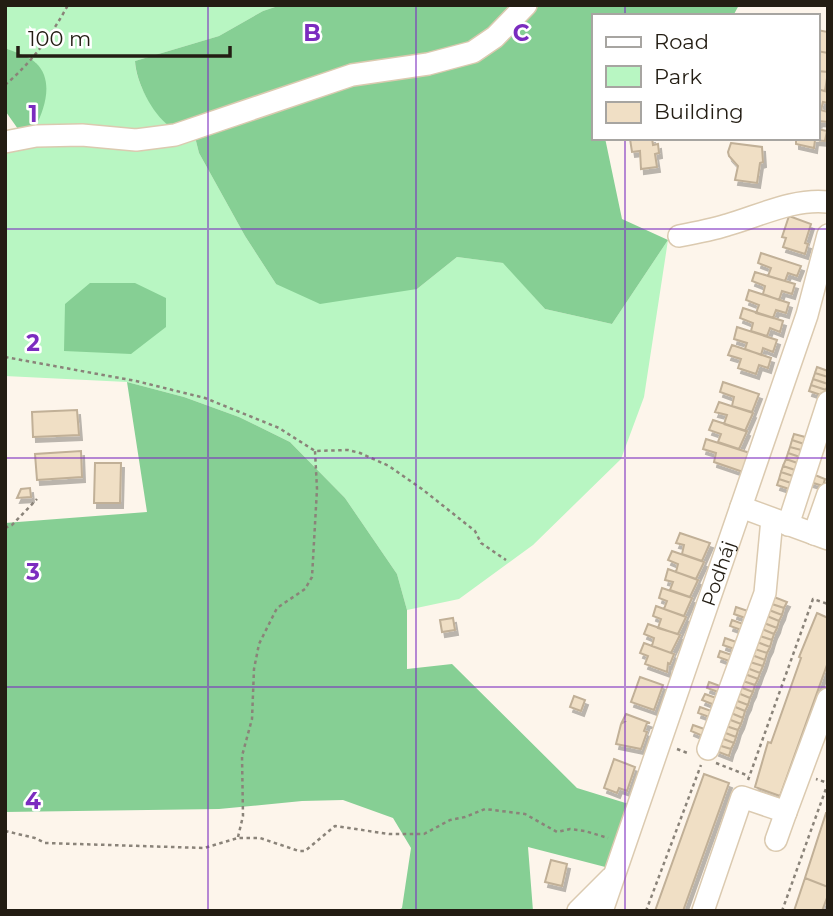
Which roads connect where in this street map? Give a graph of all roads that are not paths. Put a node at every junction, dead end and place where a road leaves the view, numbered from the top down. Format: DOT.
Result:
graph roads {
  1 [pos="526,5"];
  2 [pos="5,142"];
  3 [pos="828,202"];
  4 [pos="679,236"];
  5 [pos="827,244"];
  6 [pos="828,402"];
  7 [pos="828,494"];
  8 [pos="741,508"];
  9 [pos="780,522"];
  10 [pos="821,537"];
  11 [pos="828,699"];
  12 [pos="706,757"];
  13 [pos="786,812"];
  14 [pos="776,840"];
  15 [pos="614,874"];
  16 [pos="578,911"];
  17 [pos="602,911"];
  18 [pos="703,911"];
  1 -- 2 [label="street"];
  3 -- 4 [label="street"];
  5 -- 8 [label="street, Podháj"];
  6 -- 9 [label="street"];
  7 -- 10 [label="street"];
  8 -- 9 [label="street"];
  8 -- 15 [label="street, Podháj"];
  9 -- 10 [label="street"];
  9 -- 12 [label="street"];
  11 -- 13 [label="street"];
  13 -- 14 [label="street"];
  13 -- 18 [label="street"];
  15 -- 16 [label="street"];
  15 -- 17 [label="street, Podháj"];
}
